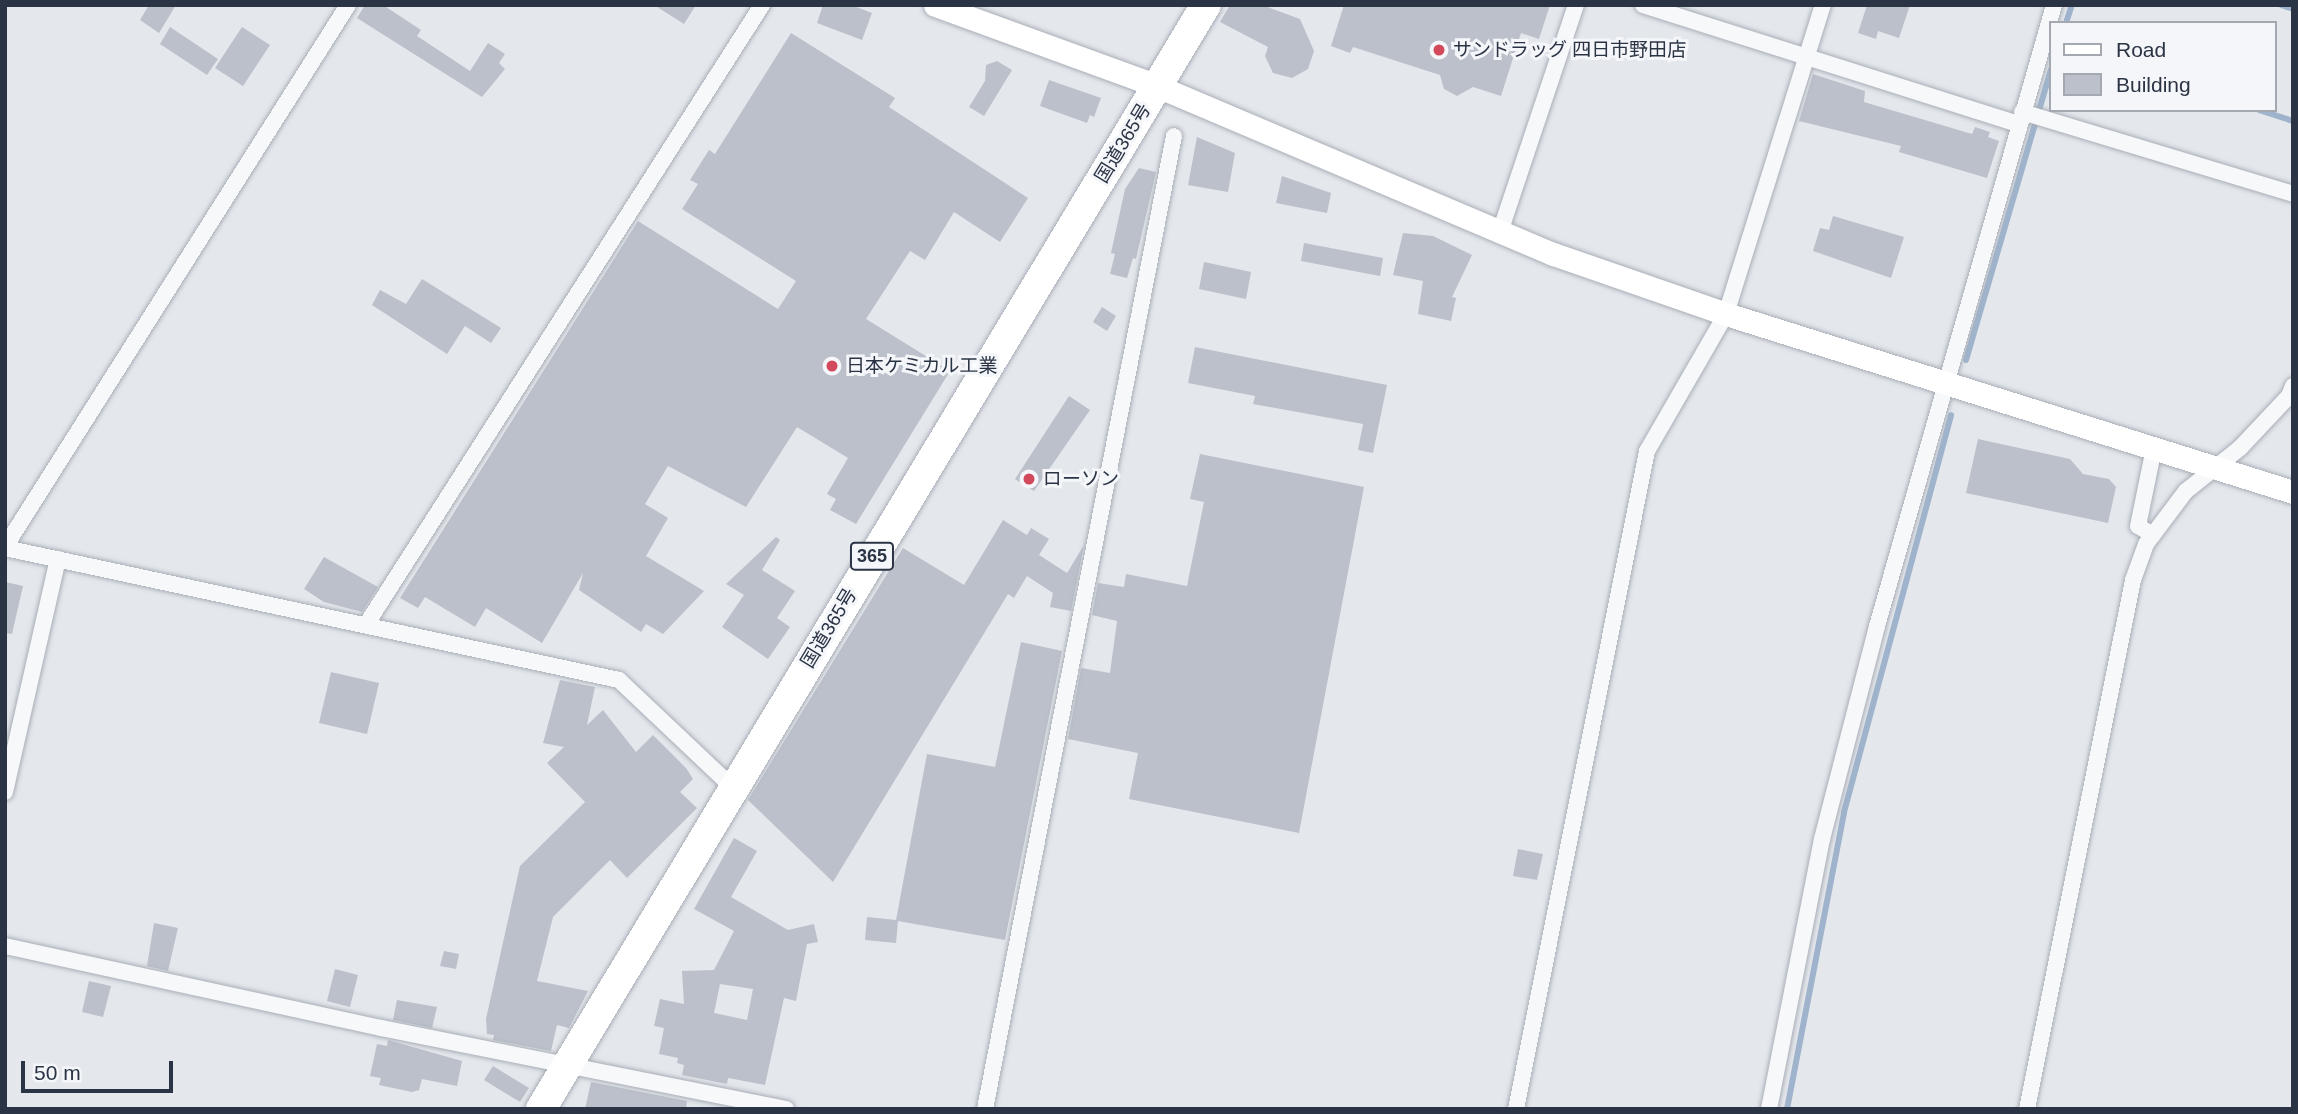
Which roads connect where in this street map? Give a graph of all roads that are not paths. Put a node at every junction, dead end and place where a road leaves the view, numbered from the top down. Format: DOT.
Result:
graph roads {
  1 [pos="348,5"];
  2 [pos="762,5"];
  3 [pos="935,5"];
  4 [pos="1206,5"];
  5 [pos="1576,5"];
  6 [pos="1643,5"];
  7 [pos="1823,5"];
  8 [pos="2054,5"];
  9 [pos="1806,57"];
  10 [pos="1157,86"];
  11 [pos="2021,116"];
  12 [pos="1174,136"];
  13 [pos="2293,194"];
  14 [pos="1500,232"];
  15 [pos="1726,314"];
  16 [pos="1946,383"];
  17 [pos="2293,386"];
  18 [pos="2154,448"];
  19 [pos="2213,466"];
  20 [pos="2293,492"];
  21 [pos="2153,535"];
  22 [pos="5,548"];
  23 [pos="58,559"];
  24 [pos="366,625"];
  25 [pos="732,787"];
  26 [pos="5,792"];
  27 [pos="5,946"];
  28 [pos="568,1066"];
  29 [pos="541,1109"];
  30 [pos="786,1109"];
  31 [pos="985,1109"];
  32 [pos="1516,1109"];
  33 [pos="1769,1109"];
  34 [pos="2027,1109"];
  1 -- 22 [label="street"];
  2 -- 24 [label="street"];
  3 -- 10 [label="street"];
  4 -- 10 [label="highway, 国道365号 / 365"];
  5 -- 14 [label="street"];
  6 -- 9 [label="street"];
  7 -- 9 [label="street"];
  8 -- 11 [label="street"];
  9 -- 11 [label="street"];
  9 -- 15 [label="street"];
  10 -- 14 [label="street"];
  10 -- 25 [label="highway, 国道365号 / 365"];
  11 -- 13 [label="street"];
  11 -- 16 [label="street"];
  12 -- 31 [label="street"];
  14 -- 15 [label="street"];
  15 -- 16 [label="street"];
  15 -- 32 [label="street"];
  16 -- 18 [label="street"];
  16 -- 33 [label="street"];
  17 -- 19 [label="street"];
  18 -- 19 [label="street"];
  18 -- 21 [label="street"];
  19 -- 20 [label="street"];
  19 -- 21 [label="street"];
  21 -- 34 [label="street"];
  22 -- 23 [label="street"];
  23 -- 24 [label="street"];
  23 -- 26 [label="street"];
  24 -- 25 [label="street"];
  25 -- 28 [label="highway, 国道365号 / 365"];
  27 -- 28 [label="street"];
  28 -- 29 [label="highway, 国道365号 / 365"];
  28 -- 30 [label="street"];
}
